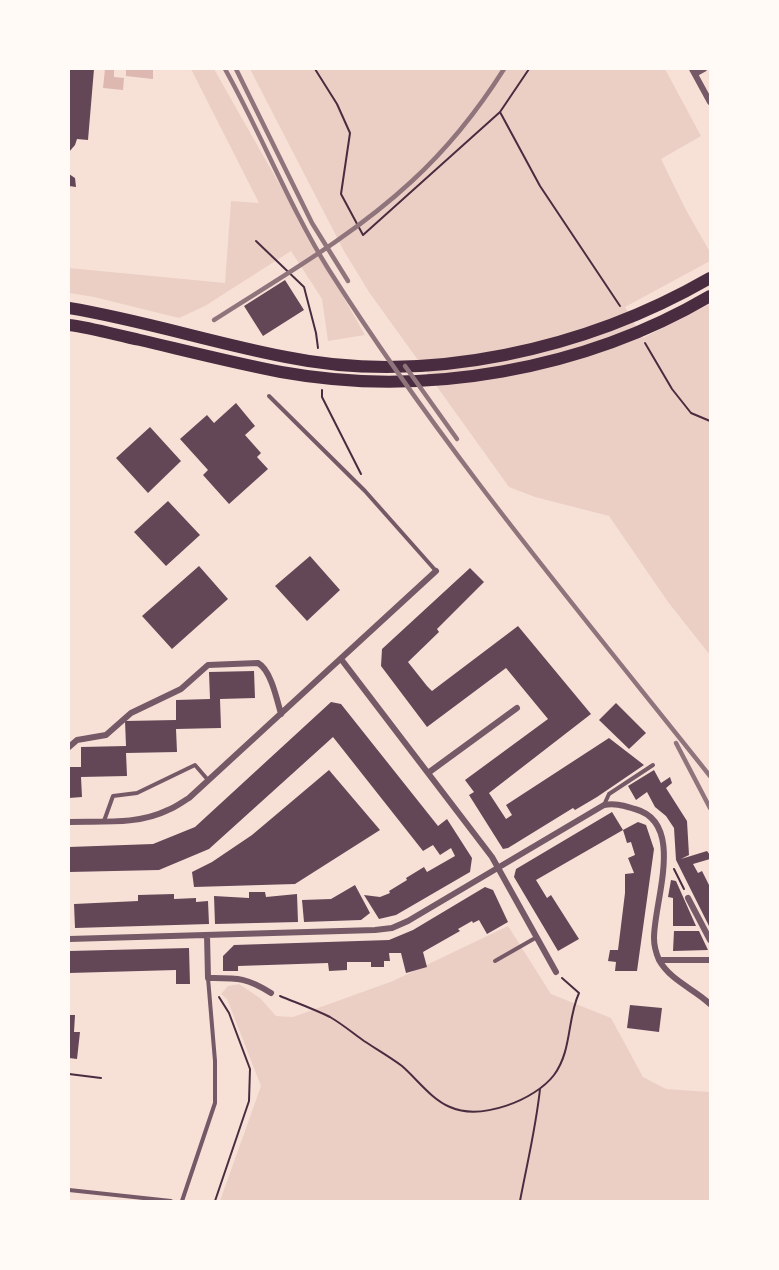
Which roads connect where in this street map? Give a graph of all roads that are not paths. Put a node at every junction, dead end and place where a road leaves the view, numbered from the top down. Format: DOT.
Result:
graph roads {
  1 [pos="704,69"];
  2 [pos="693,72"];
  3 [pos="710,102"];
  4 [pos="710,278"];
  5 [pos="710,296"];
  6 [pos="69,308"];
  7 [pos="69,325"];
  8 [pos="268,396"];
  9 [pos="436,571"];
  10 [pos="340,659"];
  11 [pos="517,708"];
  12 [pos="281,714"];
  13 [pos="69,747"];
  14 [pos="653,765"];
  15 [pos="428,773"];
  16 [pos="209,780"];
  17 [pos="604,806"];
  18 [pos="104,821"];
  19 [pos="69,822"];
  20 [pos="497,867"];
  21 [pos="688,898"];
  22 [pos="207,935"];
  23 [pos="538,937"];
  24 [pos="69,939"];
  25 [pos="710,940"];
  26 [pos="659,960"];
  27 [pos="710,960"];
  28 [pos="495,961"];
  29 [pos="556,972"];
  30 [pos="208,978"];
  31 [pos="271,993"];
  32 [pos="710,1004"];
  33 [pos="69,1190"];
  34 [pos="171,1201"];
  35 [pos="182,1201"];
  1 -- 2 [label="street"];
  2 -- 3 [label="street"];
  4 -- 6 [label="main road"];
  5 -- 7 [label="main road"];
  8 -- 9 [label="lane"];
  9 -- 10 [label="street"];
  10 -- 12 [label="street"];
  10 -- 15 [label="street"];
  11 -- 15 [label="street"];
  12 -- 13 [label="street"];
  12 -- 16 [label="street"];
  14 -- 17 [label="lane"];
  15 -- 20 [label="street"];
  16 -- 18 [label="street"];
  16 -- 18 [label="lane"];
  17 -- 20 [label="street"];
  17 -- 26 [label="street"];
  18 -- 19 [label="street"];
  20 -- 22 [label="street"];
  20 -- 23 [label="street"];
  21 -- 25 [label="street"];
  22 -- 24 [label="street"];
  22 -- 30 [label="street"];
  23 -- 28 [label="lane"];
  23 -- 29 [label="street"];
  26 -- 27 [label="street"];
  26 -- 32 [label="street"];
  30 -- 31 [label="street"];
  30 -- 35 [label="lane"];
  33 -- 34 [label="lane"];
}
